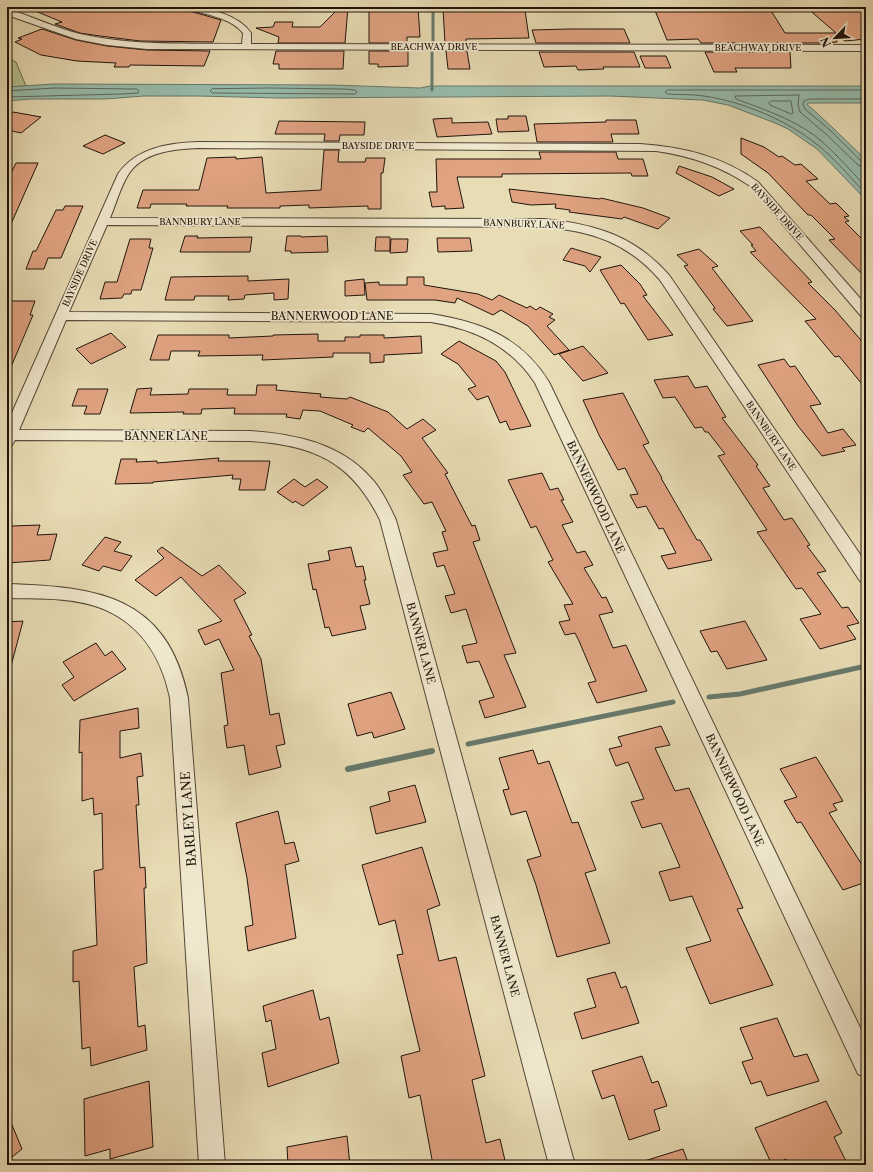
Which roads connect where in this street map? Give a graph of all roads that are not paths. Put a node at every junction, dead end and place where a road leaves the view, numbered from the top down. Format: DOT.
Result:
graph roads {
  1 [pos="189,7"];
  2 [pos="7,12"];
  3 [pos="246,46"];
  4 [pos="866,48"];
  5 [pos="102,221"];
  6 [pos="866,313"];
  7 [pos="61,316"];
  8 [pos="8,438"];
  9 [pos="866,576"];
  10 [pos="7,592"];
  11 [pos="866,1066"];
  12 [pos="212,1165"];
  13 [pos="562,1165"];
  1 -- 3 [label="street"];
  2 -- 3 [label="street, BEACHWAY DRIVE"];
  3 -- 4 [label="street, BEACHWAY DRIVE"];
  5 -- 6 [label="street, BAYSIDE DRIVE"];
  5 -- 7 [label="street, BAYSIDE DRIVE"];
  5 -- 9 [label="street, BANNBURY LANE"];
  7 -- 8 [label="street, BAYSIDE DRIVE"];
  7 -- 11 [label="street, BANNERWOOD LANE"];
  8 -- 13 [label="street, BANNER LANE"];
  10 -- 12 [label="street, BARLEY LANE"];
}
